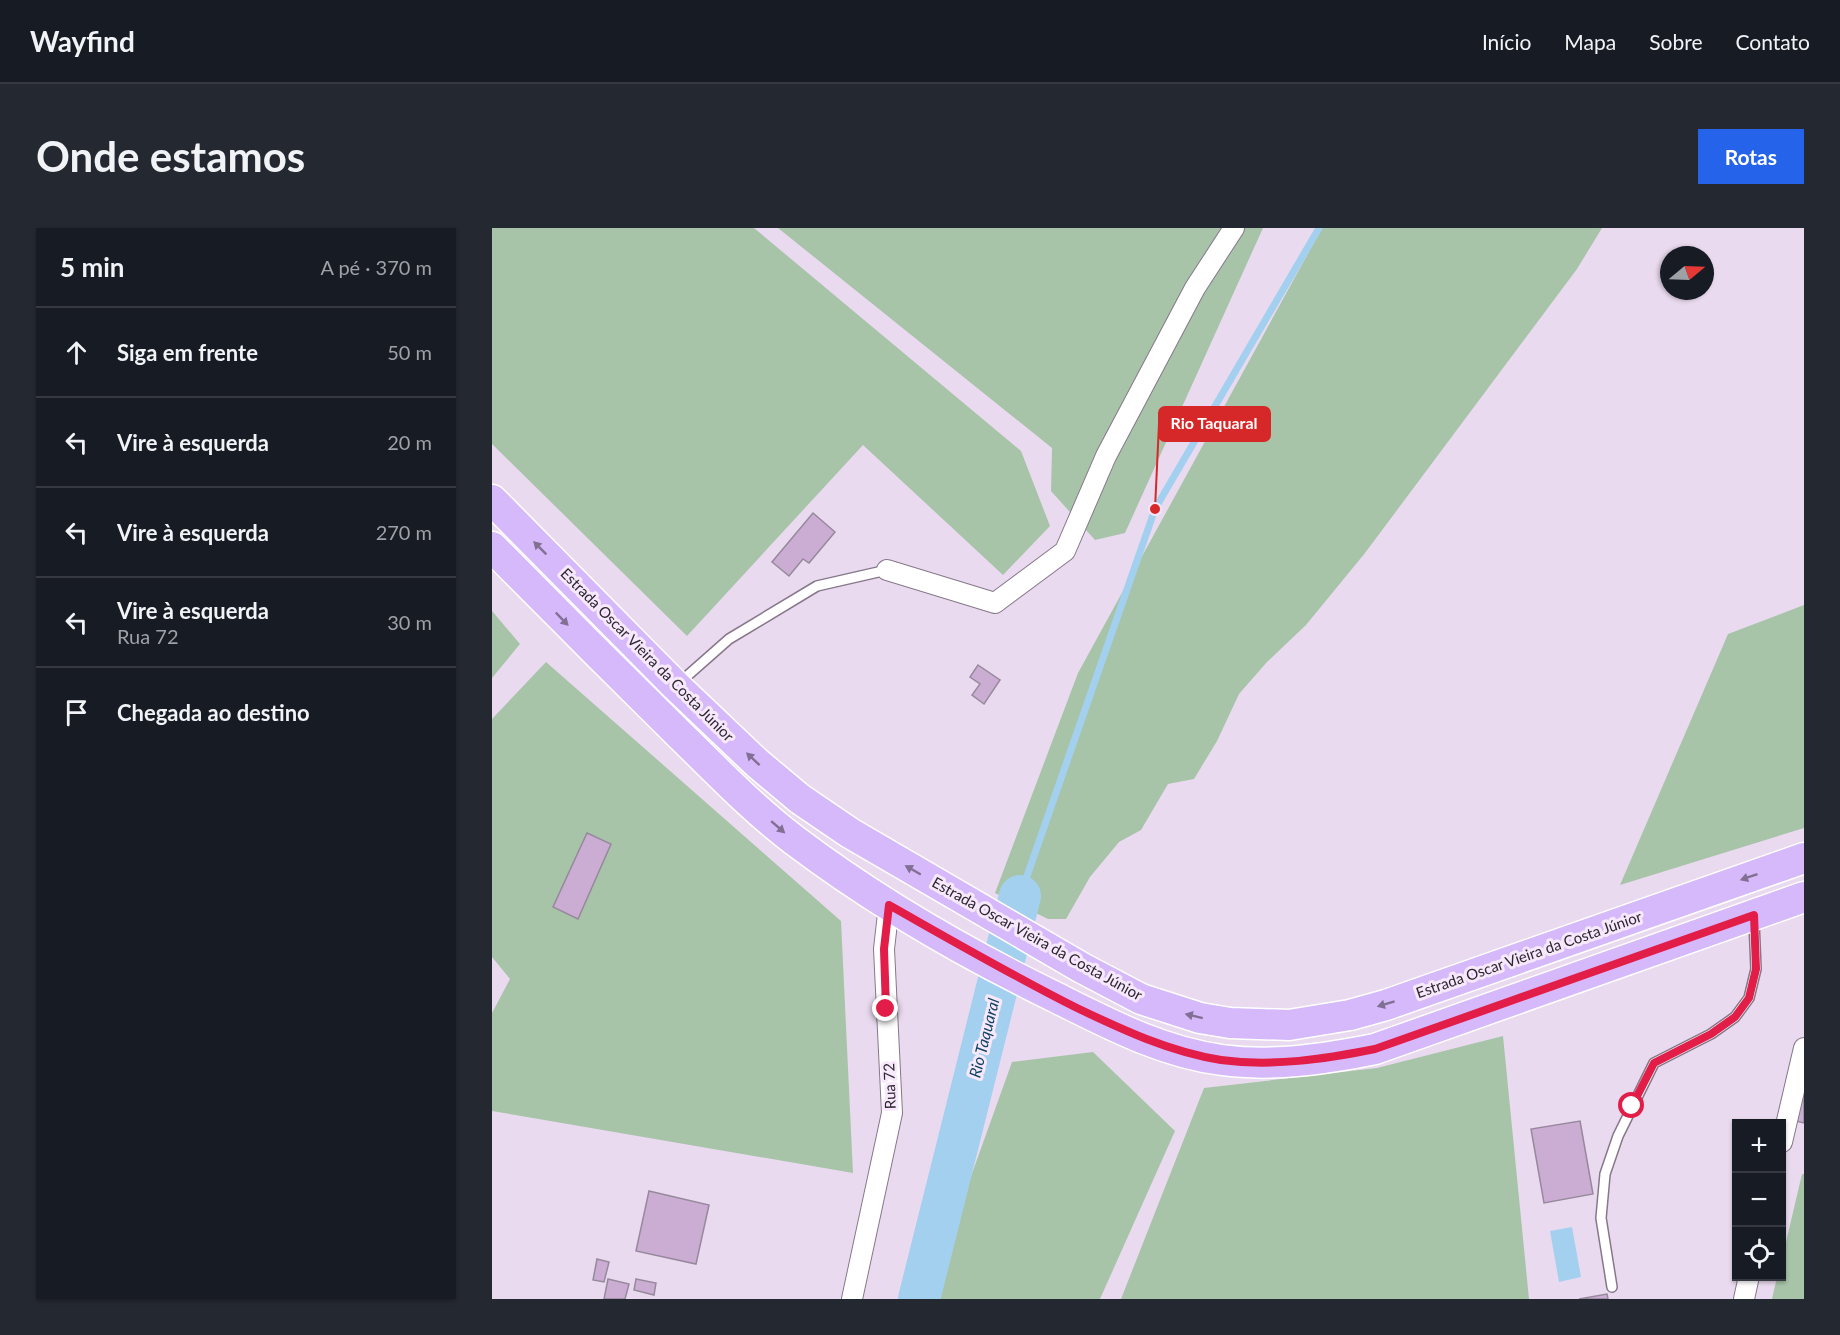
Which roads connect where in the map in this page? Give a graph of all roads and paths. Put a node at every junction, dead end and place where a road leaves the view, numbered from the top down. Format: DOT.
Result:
graph roads {
  1 [pos="1234,228"];
  2 [pos="492,500"];
  3 [pos="492,547"];
  4 [pos="887,570"];
  5 [pos="676,686"];
  6 [pos="1804,858"];
  7 [pos="1804,897"];
  8 [pos="889,905"];
  9 [pos="1754,915"];
  10 [pos="1804,1048"];
  11 [pos="1786,1125"];
  12 [pos="1748,1281"];
  13 [pos="1612,1287"];
  14 [pos="852,1299"];
  15 [pos="1744,1299"];
  1 -- 4 [label="street"];
  5 -- 2 [label="main road, Estrada Oscar Vieira da Costa Júnior, one-way"];
  3 -- 8 [label="main road, one-way"];
  4 -- 5 [label="lane"];
  6 -- 5 [label="main road, Estrada Oscar Vieira da Costa Júnior, one-way"];
  7 -- 9 [label="main road"];
  8 -- 9 [label="main road"];
  8 -- 14 [label="street, Rua 72"];
  9 -- 13 [label="lane"];
  10 -- 11 [label="street"];
  12 -- 15 [label="street"];
}
